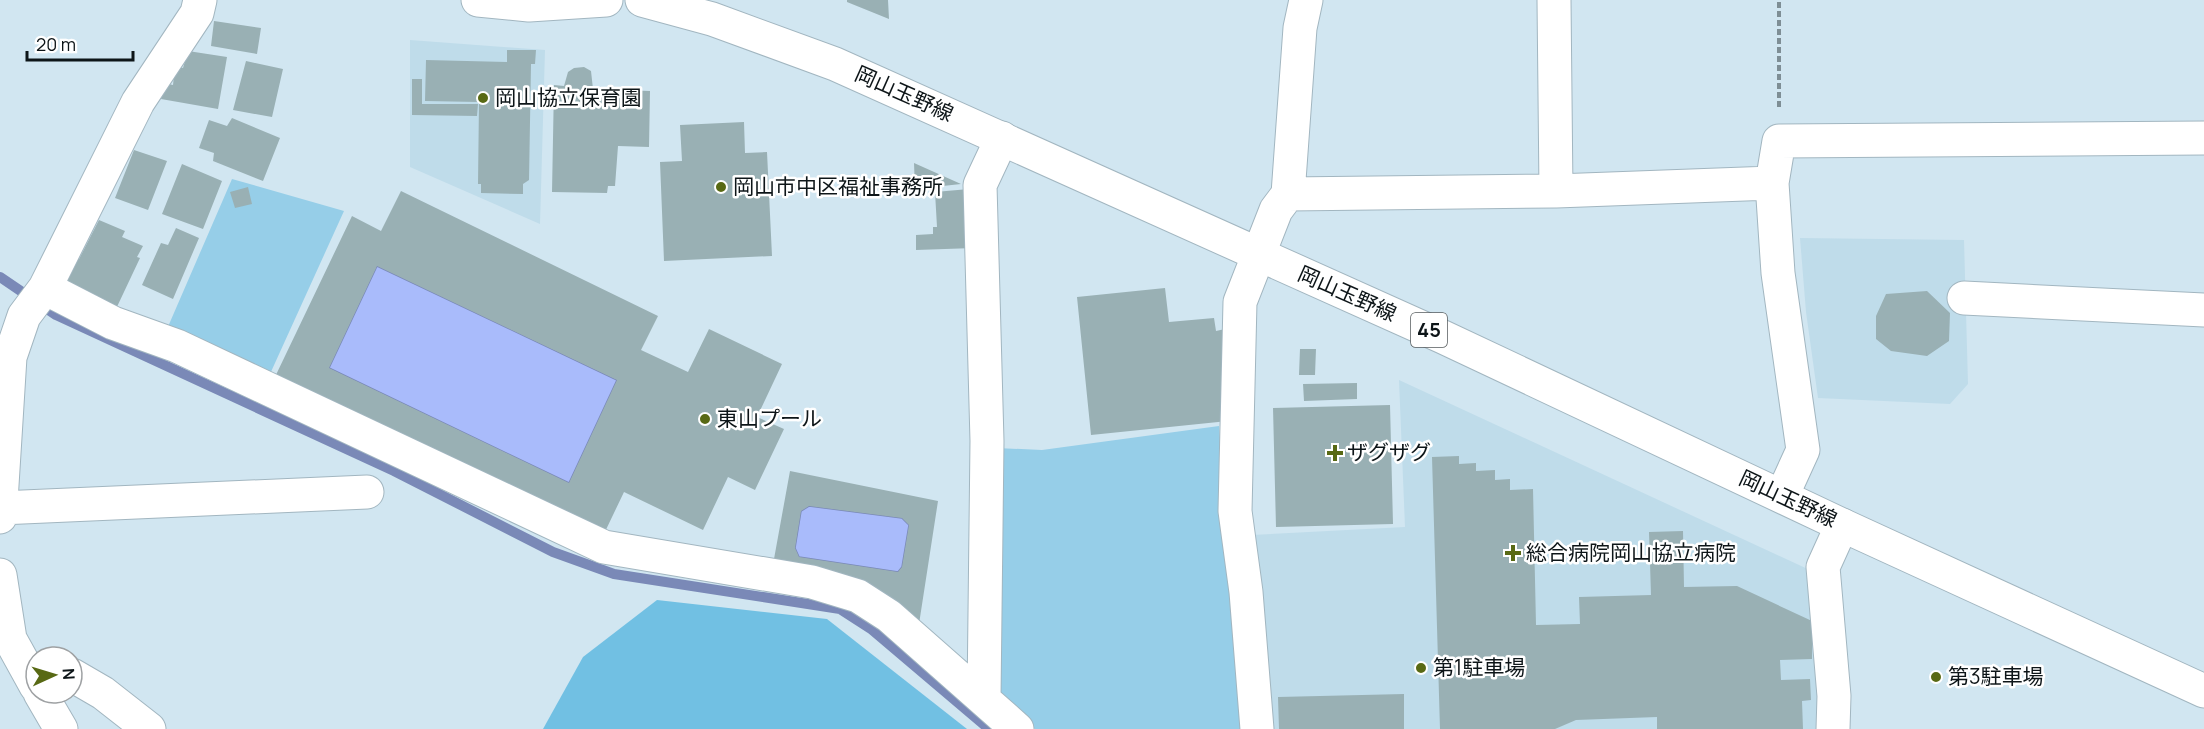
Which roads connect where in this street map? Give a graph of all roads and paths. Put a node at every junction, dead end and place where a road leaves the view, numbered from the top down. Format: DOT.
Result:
graph roads {
  1 [pos="200,0"];
  2 [pos="478,0"];
  3 [pos="606,0"];
  4 [pos="642,0"];
  5 [pos="1306,0"];
  6 [pos="1554,0"];
  7 [pos="1779,0"];
  8 [pos="716,9"];
  9 [pos="1002,138"];
  10 [pos="2204,138"];
  11 [pos="1779,141"];
  12 [pos="1772,183"];
  13 [pos="1556,191"];
  14 [pos="1288,194"];
  15 [pos="1257,253"];
  16 [pos="1964,298"];
  17 [pos="29,300"];
  18 [pos="2204,310"];
  19 [pos="367,492"];
  20 [pos="1782,496"];
  21 [pos="0,508"];
  22 [pos="0,517"];
  23 [pos="1842,525"];
  24 [pos="0,575"];
  25 [pos="5,642"];
  26 [pos="24,650"];
  27 [pos="24,669"];
  28 [pos="84,682"];
  29 [pos="2204,691"];
  30 [pos="984,698"];
  31 [pos="47,705"];
  32 [pos="61,729"];
  33 [pos="149,729"];
  34 [pos="1017,729"];
  35 [pos="1257,729"];
  36 [pos="1833,729"];
  1 -- 17 [label="street"];
  2 -- 3 [label="street"];
  4 -- 8 [label="street, 岡山玉野線 / 45"];
  5 -- 14 [label="street"];
  6 -- 13 [label="street"];
  7 -- 11 [label="path"];
  8 -- 9 [label="street, 岡山玉野線 / 45"];
  9 -- 15 [label="street, 岡山玉野線 / 45"];
  9 -- 30 [label="street"];
  10 -- 11 [label="street"];
  11 -- 12 [label="street"];
  12 -- 13 [label="street"];
  12 -- 20 [label="street"];
  13 -- 14 [label="street"];
  14 -- 15 [label="street"];
  15 -- 20 [label="street, 岡山玉野線 / 45"];
  15 -- 35 [label="street"];
  16 -- 18 [label="street"];
  17 -- 21 [label="street"];
  17 -- 30 [label="street"];
  19 -- 21 [label="street"];
  20 -- 23 [label="street, 岡山玉野線 / 45"];
  21 -- 22 [label="street"];
  23 -- 29 [label="street, 岡山玉野線 / 45"];
  23 -- 36 [label="street"];
  24 -- 25 [label="street"];
  25 -- 26 [label="street"];
  25 -- 27 [label="street"];
  28 -- 33 [label="street"];
  30 -- 34 [label="street"];
  31 -- 32 [label="street"];
}
